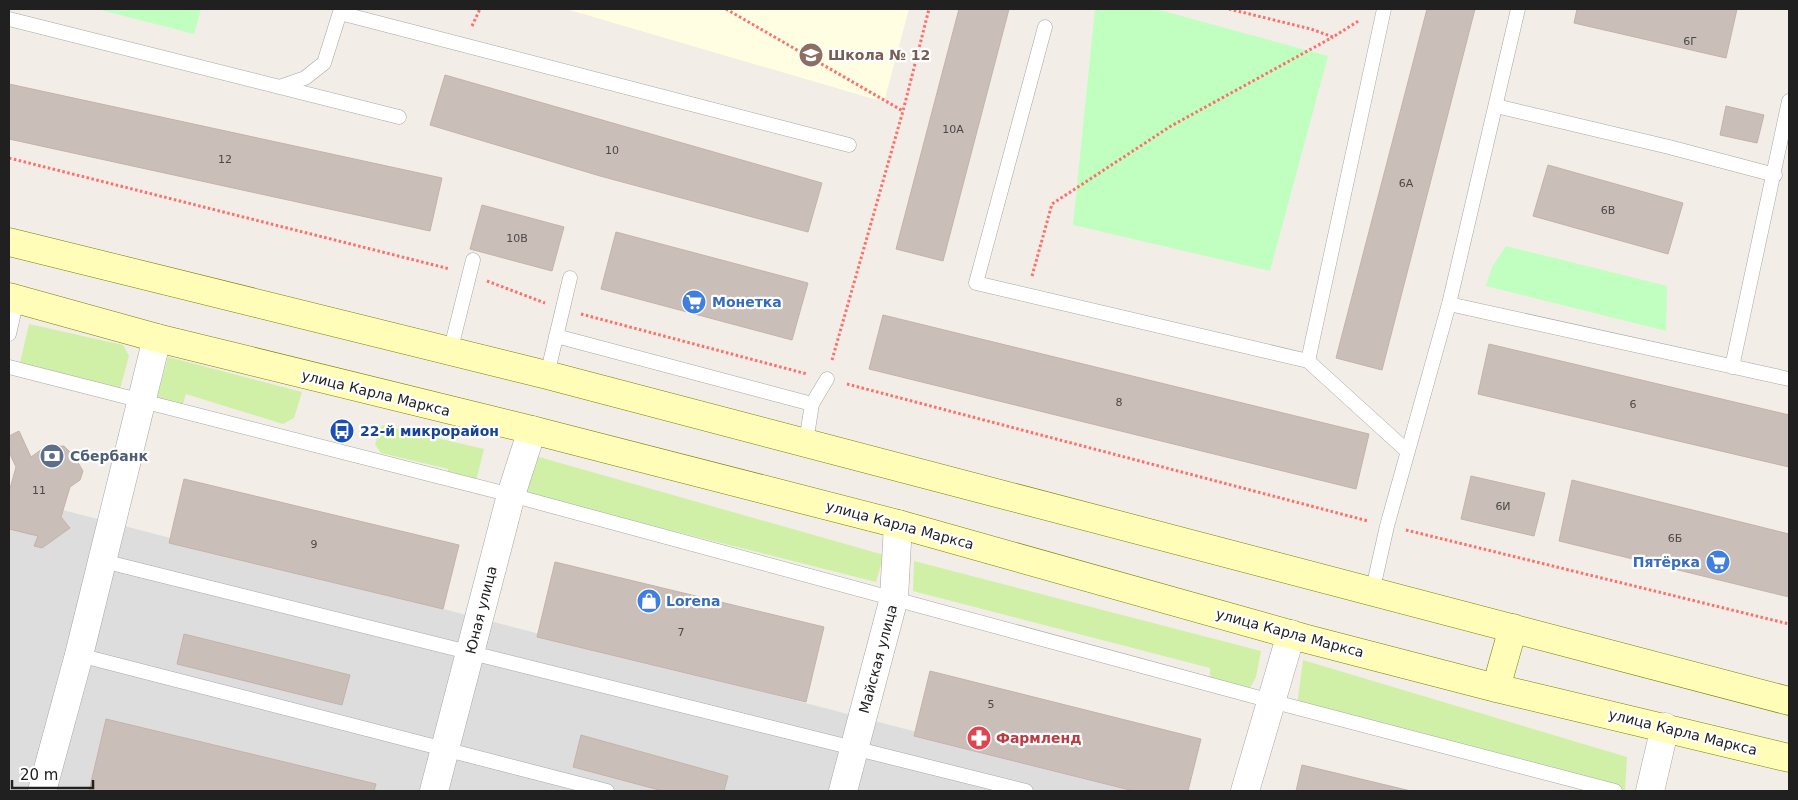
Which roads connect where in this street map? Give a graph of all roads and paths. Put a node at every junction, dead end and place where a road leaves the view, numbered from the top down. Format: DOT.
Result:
graph roads {
  1 [pos="726,9"];
  2 [pos="929,9"];
  3 [pos="1229,9"];
  4 [pos="1384,9"];
  5 [pos="1518,9"];
  6 [pos="341,11"];
  7 [pos="1362,18"];
  8 [pos="9,19"];
  9 [pos="1045,27"];
  10 [pos="1333,37"];
  11 [pos="278,87"];
  12 [pos="1789,101"];
  13 [pos="1496,106"];
  14 [pos="903,111"];
  15 [pos="399,117"];
  16 [pos="848,145"];
  17 [pos="9,158"];
  18 [pos="1775,175"];
  19 [pos="9,242"];
  20 [pos="473,260"];
  21 [pos="470,274"];
  22 [pos="570,278"];
  23 [pos="1027,295"];
  24 [pos="13,298"];
  25 [pos="1448,304"];
  26 [pos="562,310"];
  27 [pos="9,334"];
  28 [pos="556,336"];
  29 [pos="157,338"];
  30 [pos="450,352"];
  31 [pos="1308,361"];
  32 [pos="9,367"];
  33 [pos="1732,367"];
  34 [pos="547,375"];
  35 [pos="827,379"];
  36 [pos="1789,379"];
  37 [pos="142,401"];
  38 [pos="812,404"];
  39 [pos="532,430"];
  40 [pos="806,442"];
  41 [pos="1407,450"];
  42 [pos="511,494"];
  43 [pos="898,524"];
  44 [pos="1387,526"];
  45 [pos="103,561"];
  46 [pos="1372,593"];
  47 [pos="894,598"];
  48 [pos="1789,624"];
  49 [pos="1513,628"];
  50 [pos="1291,634"];
  51 [pos="470,653"];
  52 [pos="79,655"];
  53 [pos="1496,688"];
  54 [pos="1271,701"];
  55 [pos="1789,701"];
  56 [pos="1664,726"];
  57 [pos="444,748"];
  58 [pos="854,748"];
  59 [pos="1789,758"];
  60 [pos="42,791"];
  61 [pos="434,791"];
  62 [pos="607,791"];
  63 [pos="843,791"];
  64 [pos="1026,791"];
  65 [pos="1245,791"];
  66 [pos="1615,791"];
  67 [pos="1650,791"];
  1 -- 14 [label="path"];
  2 -- 14 [label="path"];
  3 -- 10 [label="path"];
  4 -- 31 [label="lane"];
  5 -- 13 [label="lane"];
  6 -- 11 [label="lane"];
  6 -- 16 [label="lane"];
  7 -- 10 [label="path"];
  8 -- 11 [label="lane"];
  9 -- 23 [label="lane"];
  10 -- 23 [label="path"];
  11 -- 15 [label="lane"];
  12 -- 18 [label="lane"];
  13 -- 18 [label="lane"];
  13 -- 25 [label="lane"];
  14 -- 35 [label="path"];
  17 -- 21 [label="path"];
  18 -- 33 [label="lane"];
  19 -- 30 [label="main road"];
  20 -- 21 [label="lane"];
  21 -- 26 [label="path"];
  21 -- 30 [label="lane"];
  22 -- 26 [label="lane"];
  23 -- 31 [label="lane"];
  24 -- 27 [label="lane"];
  24 -- 29 [label="main road, улица Карла Маркса"];
  25 -- 33 [label="lane"];
  25 -- 41 [label="lane"];
  26 -- 28 [label="lane"];
  26 -- 35 [label="path"];
  28 -- 34 [label="lane"];
  28 -- 38 [label="lane"];
  29 -- 37 [label="street"];
  29 -- 39 [label="main road, улица Карла Маркса"];
  30 -- 34 [label="main road"];
  31 -- 41 [label="lane"];
  32 -- 37 [label="lane"];
  33 -- 36 [label="lane"];
  34 -- 40 [label="main road"];
  35 -- 38 [label="lane"];
  35 -- 44 [label="path"];
  37 -- 42 [label="lane"];
  37 -- 45 [label="street"];
  38 -- 40 [label="lane"];
  39 -- 42 [label="street, Юная улица"];
  39 -- 43 [label="main road, улица Карла Маркса"];
  40 -- 46 [label="main road"];
  41 -- 44 [label="lane"];
  42 -- 47 [label="lane"];
  42 -- 51 [label="street, Юная улица"];
  43 -- 47 [label="street, Майская улица"];
  43 -- 50 [label="main road, улица Карла Маркса"];
  44 -- 46 [label="lane"];
  44 -- 48 [label="path"];
  45 -- 51 [label="lane"];
  45 -- 52 [label="street"];
  46 -- 49 [label="main road"];
  47 -- 54 [label="lane"];
  47 -- 58 [label="street, Майская улица"];
  49 -- 53 [label="main road"];
  49 -- 55 [label="main road"];
  50 -- 53 [label="main road, улица Карла Маркса"];
  50 -- 54 [label="street"];
  51 -- 57 [label="street, Юная улица"];
  51 -- 58 [label="lane"];
  52 -- 57 [label="lane"];
  52 -- 60 [label="street"];
  53 -- 56 [label="main road, улица Карла Маркса"];
  54 -- 65 [label="street"];
  54 -- 66 [label="lane"];
  56 -- 59 [label="main road, улица Карла Маркса"];
  56 -- 67 [label="street"];
  57 -- 61 [label="street, Юная улица"];
  57 -- 62 [label="lane"];
  58 -- 63 [label="street, Майская улица"];
  58 -- 64 [label="lane"];
}
